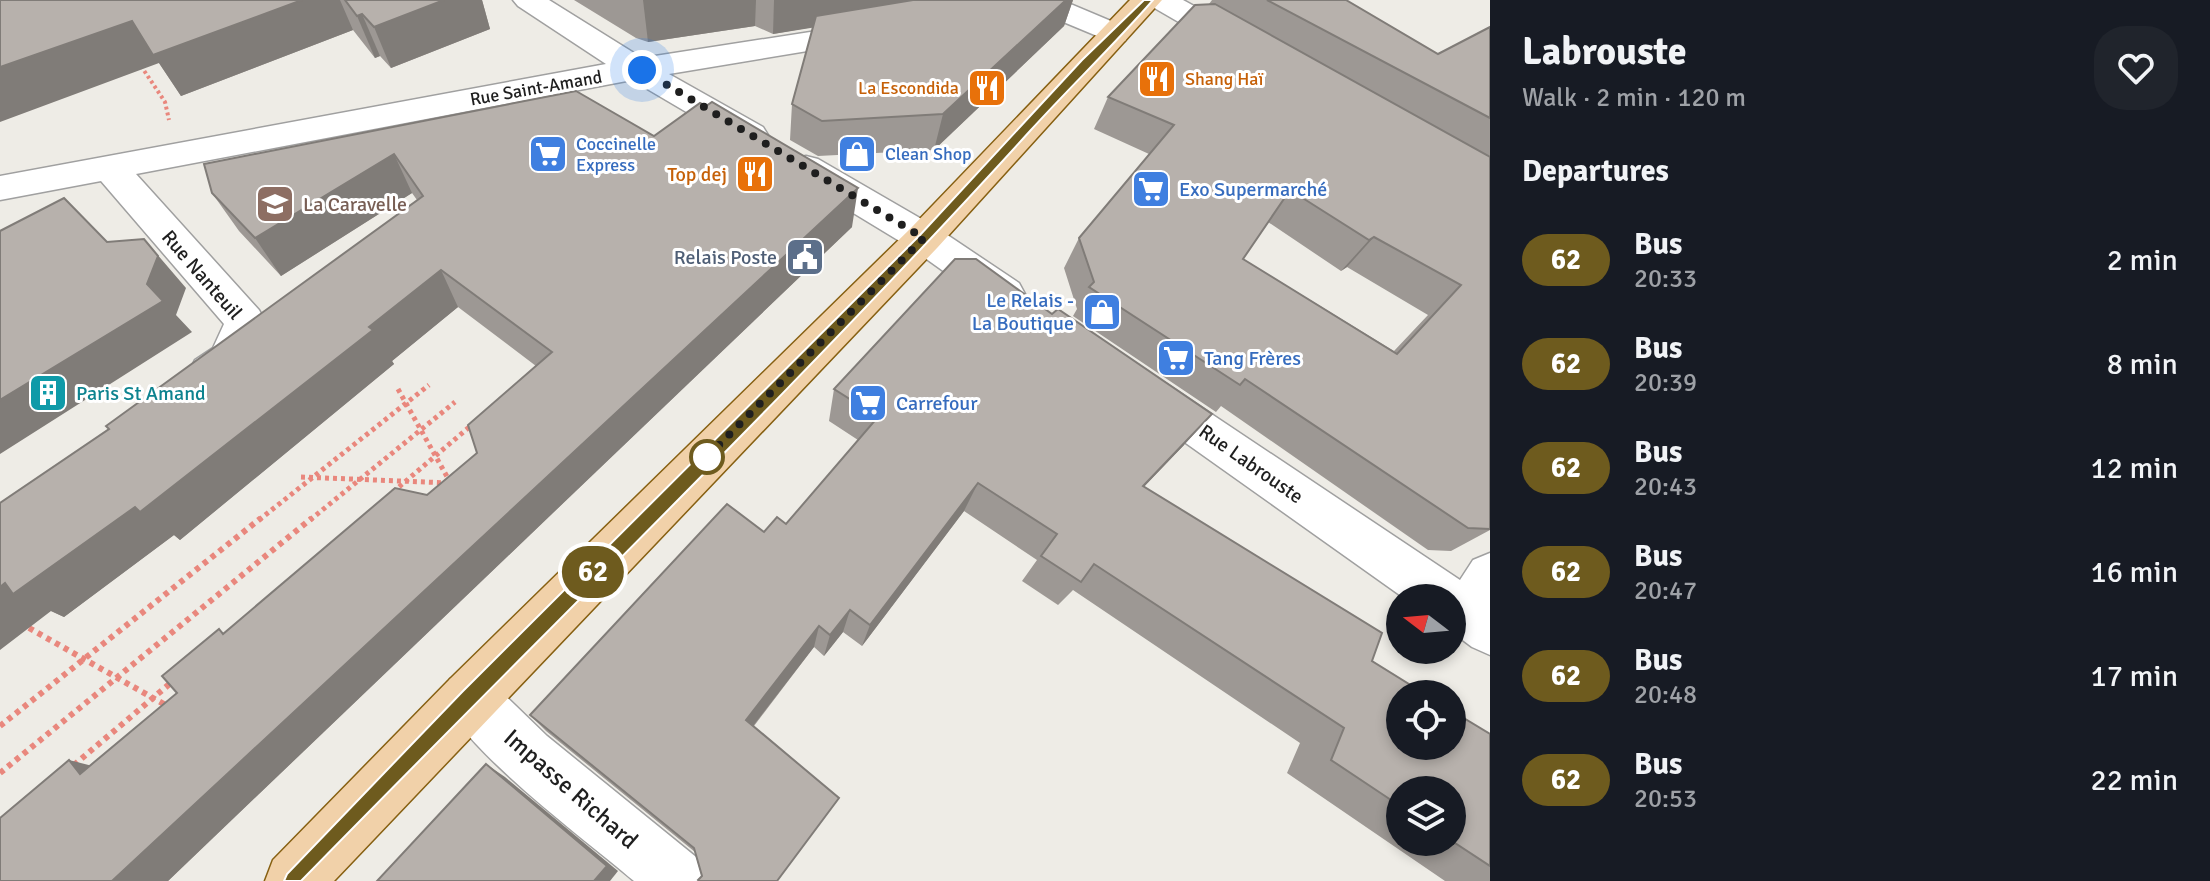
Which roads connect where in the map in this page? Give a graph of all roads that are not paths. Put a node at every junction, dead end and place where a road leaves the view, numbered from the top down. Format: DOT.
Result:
graph roads {
  1 [pos="528,0"];
  2 [pos="1060,0"];
  3 [pos="1147,0"];
  4 [pos="1161,0"];
  5 [pos="983,12"];
  6 [pos="1108,17"];
  7 [pos="894,27"];
  8 [pos="1263,57"];
  9 [pos="642,70"];
  10 [pos="109,167"];
  11 [pos="0,188"];
  12 [pos="924,238"];
  13 [pos="1033,313"];
  14 [pos="1123,376"];
  15 [pos="178,394"];
  16 [pos="1468,604"];
  17 [pos="469,698"];
  18 [pos="675,878"];
  19 [pos="294,881"];
  1 -- 9 [label="street"];
  2 -- 6 [label="street"];
  3 -- 6 [label="main road"];
  4 -- 8 [label="street"];
  5 -- 6 [label="street"];
  6 -- 12 [label="main road"];
  7 -- 9 [label="street, Rue Saint-Amand"];
  9 -- 10 [label="street, Rue Saint-Amand"];
  9 -- 12 [label="street"];
  10 -- 11 [label="street, Rue Saint-Amand"];
  10 -- 15 [label="street, Rue Nanteuil"];
  12 -- 13 [label="street"];
  12 -- 17 [label="main road"];
  14 -- 16 [label="street, Rue Labrouste"];
  17 -- 18 [label="street, Impasse Richard"];
  17 -- 19 [label="main road"];
}
